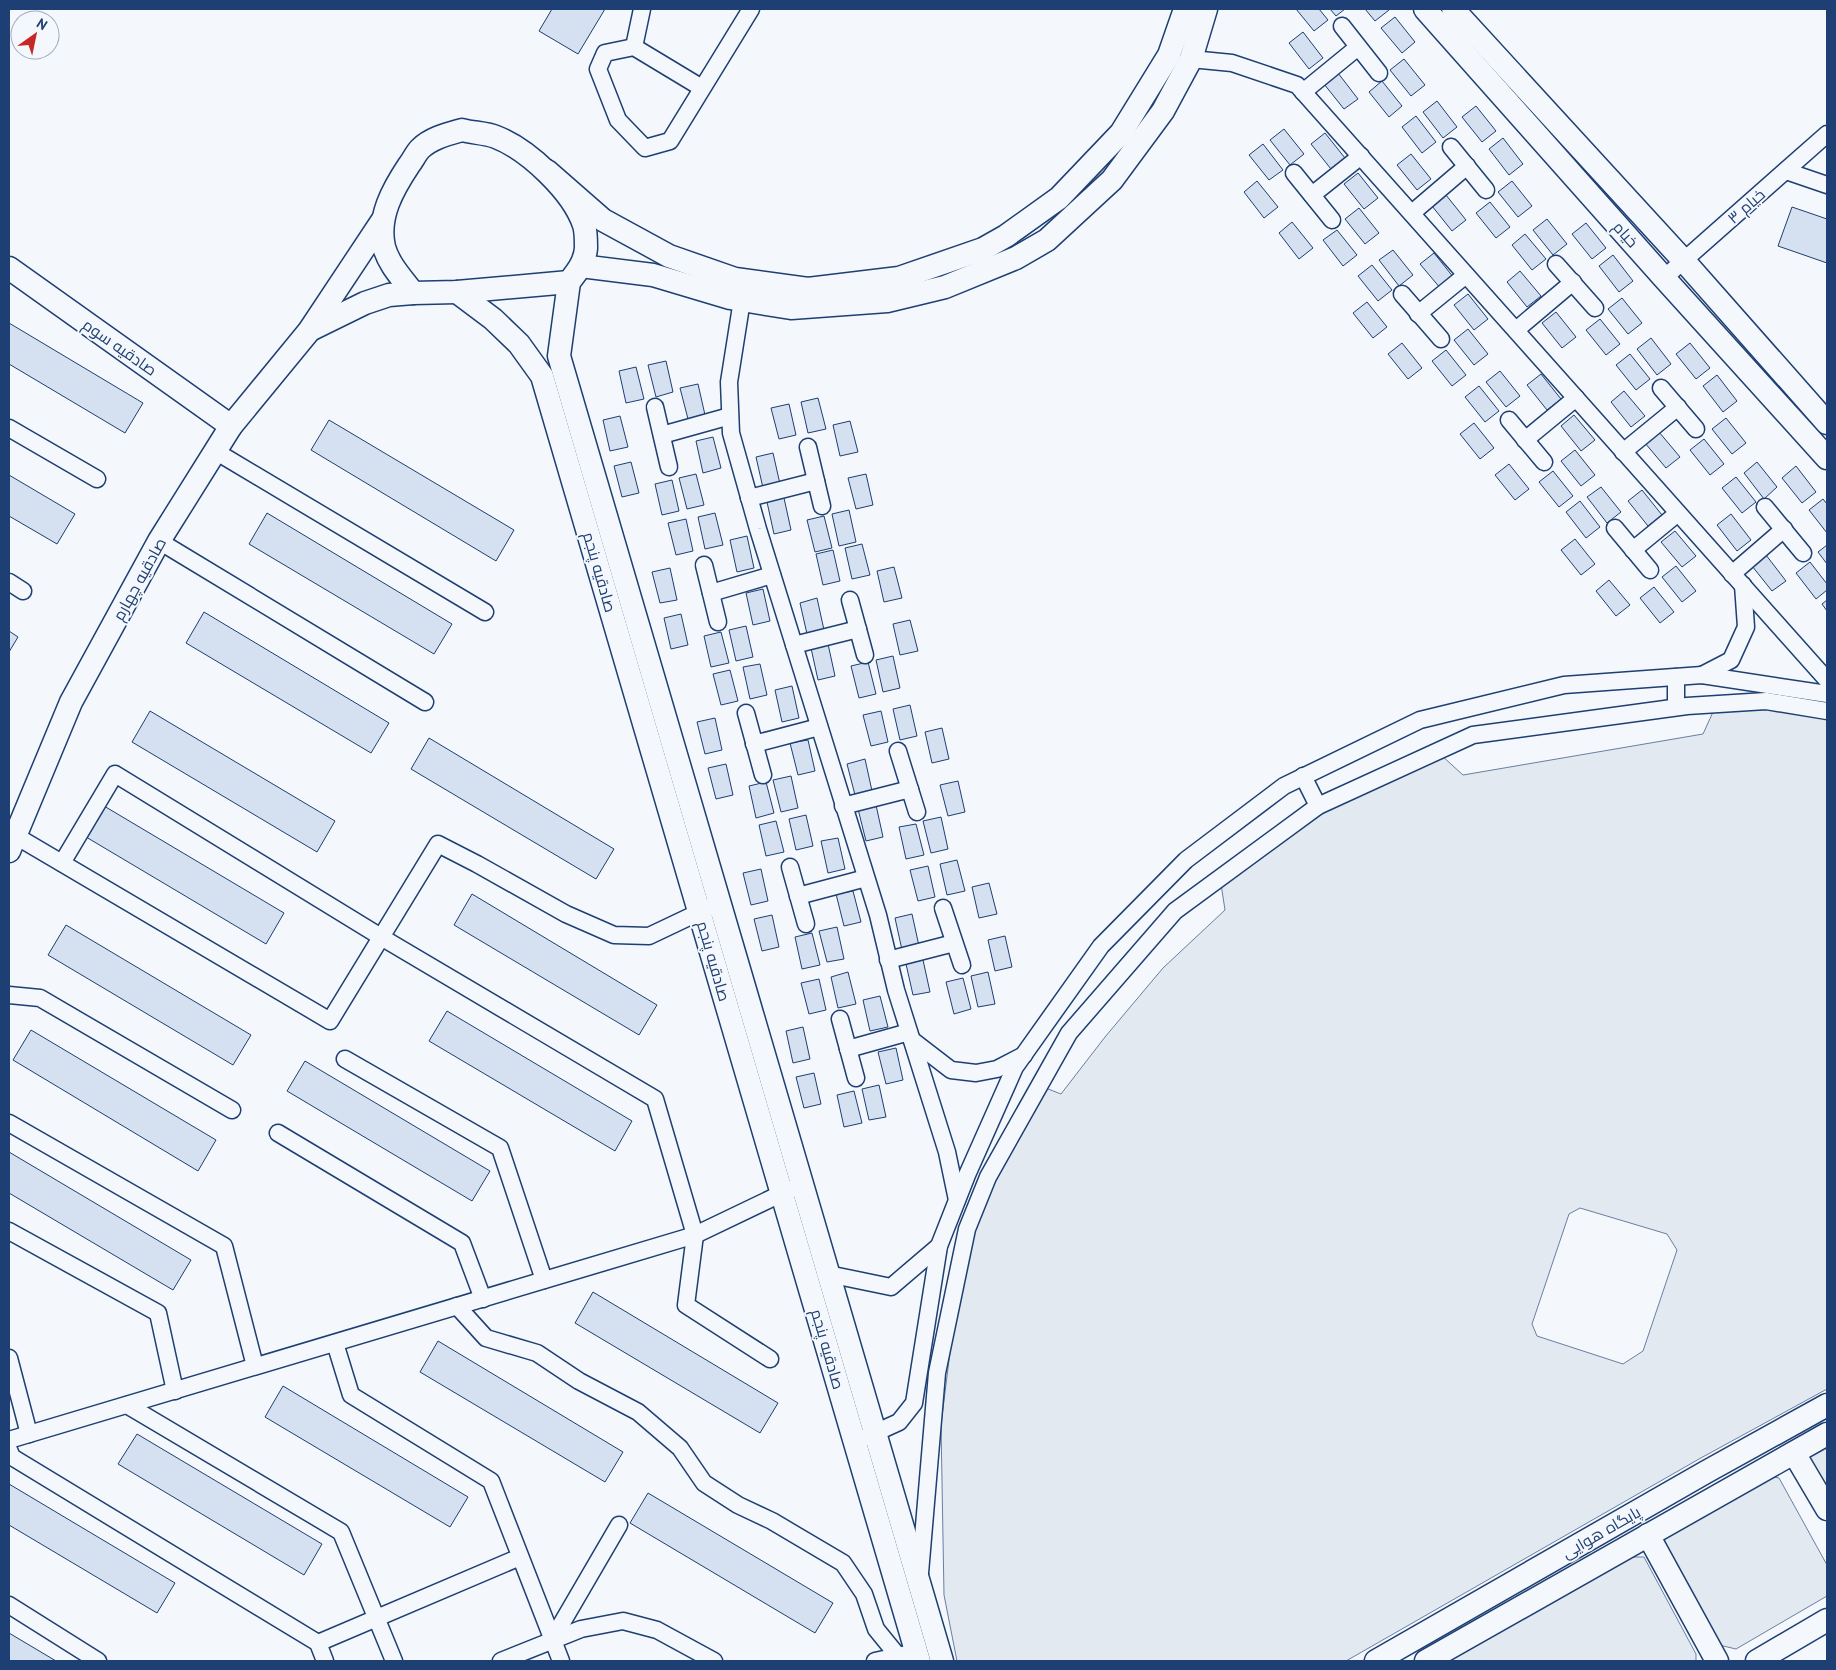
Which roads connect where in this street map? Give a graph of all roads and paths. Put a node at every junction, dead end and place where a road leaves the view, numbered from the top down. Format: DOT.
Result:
graph roads {
  1 [pos="642,9"];
  2 [pos="751,9"];
  3 [pos="1185,9"];
  4 [pos="1206,9"];
  5 [pos="1425,9"];
  6 [pos="1452,9"];
  7 [pos="1342,26"];
  8 [pos="634,47"];
  9 [pos="1358,47"];
  10 [pos="1191,59"];
  11 [pos="1380,73"];
  12 [pos="702,88"];
  13 [pos="1303,92"];
  14 [pos="1827,134"];
  15 [pos="1451,147"];
  16 [pos="1361,156"];
  17 [pos="1467,166"];
  18 [pos="1786,170"];
  19 [pos="547,171"];
  20 [pos="1294,172"];
  21 [pos="1827,185"];
  22 [pos="1486,190"];
  23 [pos="1312,195"];
  24 [pos="1412,213"];
  25 [pos="1332,220"];
  26 [pos="382,221"];
  27 [pos="1006,236"];
  28 [pos="1016,258"];
  29 [pos="1684,261"];
  30 [pos="1556,264"];
  31 [pos="666,267"];
  32 [pos="9,268"];
  33 [pos="575,274"];
  34 [pos="1466,275"];
  35 [pos="1664,278"];
  36 [pos="1572,282"];
  37 [pos="457,292"];
  38 [pos="413,293"];
  39 [pos="1402,294"];
  40 [pos="742,300"];
  41 [pos="1595,308"];
  42 [pos="1418,314"];
  43 [pos="1516,330"];
  44 [pos="309,331"];
  45 [pos="1441,339"];
  46 [pos="552,372"];
  47 [pos="1661,388"];
  48 [pos="1576,398"];
  49 [pos="655,407"];
  50 [pos="1678,407"];
  51 [pos="730,416"];
  52 [pos="1508,420"];
  53 [pos="1827,423"];
  54 [pos="231,426"];
  55 [pos="9,428"];
  56 [pos="1696,429"];
  57 [pos="662,435"];
  58 [pos="1525,440"];
  59 [pos="808,447"];
  60 [pos="215,451"];
  61 [pos="1624,452"];
  62 [pos="1827,458"];
  63 [pos="1544,462"];
  64 [pos="669,467"];
  65 [pos="98,479"];
  66 [pos="816,481"];
  67 [pos="749,498"];
  68 [pos="822,506"];
  69 [pos="1765,507"];
  70 [pos="1678,513"];
  71 [pos="1615,528"];
  72 [pos="1784,530"];
  73 [pos="159,541"];
  74 [pos="1633,550"];
  75 [pos="1803,553"];
  76 [pos="704,565"];
  77 [pos="1650,570"];
  78 [pos="772,575"];
  79 [pos="1738,579"];
  80 [pos="9,582"];
  81 [pos="23,591"];
  82 [pos="710,593"];
  83 [pos="850,600"];
  84 [pos="485,612"];
  85 [pos="718,622"];
  86 [pos="858,629"];
  87 [pos="794,645"];
  88 [pos="865,655"];
  89 [pos="1702,674"];
  90 [pos="1676,676"];
  91 [pos="1827,680"];
  92 [pos="1827,694"];
  93 [pos="425,702"];
  94 [pos="1676,707"];
  95 [pos="1827,711"];
  96 [pos="746,713"];
  97 [pos="819,726"];
  98 [pos="754,744"];
  99 [pos="898,751"];
  100 [pos="763,775"];
  101 [pos="1303,776"];
  102 [pos="910,789"];
  103 [pos="843,806"];
  104 [pos="1318,806"];
  105 [pos="917,812"];
  106 [pos="11,839"];
  107 [pos="62,863"];
  108 [pos="790,867"];
  109 [pos="866,878"];
  110 [pos="798,896"];
  111 [pos="710,908"];
  112 [pos="943,908"];
  113 [pos="806,924"];
  114 [pos="382,937"];
  115 [pos="954,943"];
  116 [pos="888,960"];
  117 [pos="962,965"];
  118 [pos="9,995"];
  119 [pos="840,1019"];
  120 [pos="911,1036"];
  121 [pos="848,1049"];
  122 [pos="1024,1055"];
  123 [pos="345,1059"];
  124 [pos="856,1078"];
  125 [pos="232,1110"];
  126 [pos="9,1123"];
  127 [pos="278,1133"];
  128 [pos="792,1188"];
  129 [pos="957,1200"];
  130 [pos="9,1231"];
  131 [pos="695,1235"];
  132 [pos="939,1246"];
  133 [pos="828,1274"];
  134 [pos="544,1280"];
  135 [pos="483,1298"];
  136 [pos="457,1306"];
  137 [pos="335,1343"];
  138 [pos="9,1358"];
  139 [pos="770,1360"];
  140 [pos="255,1366"];
  141 [pos="175,1391"];
  142 [pos="127,1405"];
  143 [pos="1827,1405"];
  144 [pos="30,1434"];
  145 [pos="1827,1434"];
  146 [pos="865,1437"];
  147 [pos="9,1440"];
  148 [pos="9,1450"];
  149 [pos="1794,1453"];
  150 [pos="1827,1509"];
  151 [pos="619,1525"];
  152 [pos="1648,1535"];
  153 [pos="520,1556"];
  154 [pos="919,1585"];
  155 [pos="9,1605"];
  156 [pos="376,1618"];
  157 [pos="1827,1620"];
  158 [pos="552,1640"];
  159 [pos="318,1643"];
  160 [pos="923,1656"];
  161 [pos="1383,1659"];
  162 [pos="98,1661"];
  163 [pos="326,1661"];
  164 [pos="394,1661"];
  165 [pos="501,1661"];
  166 [pos="561,1661"];
  167 [pos="714,1661"];
  168 [pos="875,1661"];
  169 [pos="1426,1661"];
  170 [pos="1716,1661"];
  171 [pos="1757,1661"];
  1 -- 8 [label="street"];
  2 -- 12 [label="street"];
  3 -- 27 [label="street"];
  4 -- 10 [label="street"];
  5 -- 35 [label="street, خیام"];
  6 -- 29 [label="street, خیام"];
  7 -- 9 [label="street"];
  8 -- 12 [label="street"];
  8 -- 12 [label="street"];
  9 -- 11 [label="street"];
  9 -- 13 [label="street"];
  10 -- 13 [label="street"];
  10 -- 28 [label="street"];
  13 -- 16 [label="street"];
  14 -- 18 [label="street, خیام ۳"];
  15 -- 17 [label="street"];
  16 -- 23 [label="street"];
  16 -- 24 [label="street"];
  17 -- 22 [label="street"];
  17 -- 24 [label="street"];
  18 -- 21 [label="street"];
  18 -- 29 [label="street, خیام ۳"];
  19 -- 26 [label="street"];
  19 -- 31 [label="street"];
  19 -- 33 [label="street, صادقیه پنجم"];
  20 -- 23 [label="street"];
  23 -- 25 [label="street"];
  24 -- 34 [label="street"];
  26 -- 38 [label="street"];
  26 -- 44 [label="street, صادقیه چهارم"];
  27 -- 28 [label="street"];
  27 -- 31 [label="street"];
  28 -- 40 [label="street"];
  29 -- 35 [label="street, خیام ۳"];
  29 -- 53 [label="street, خیام"];
  30 -- 36 [label="street"];
  31 -- 33 [label="street"];
  31 -- 40 [label="street"];
  32 -- 54 [label="street, صادقیه سوم"];
  33 -- 37 [label="street"];
  33 -- 46 [label="street, صادقیه پنجم"];
  34 -- 42 [label="street"];
  34 -- 43 [label="street"];
  35 -- 62 [label="street, خیام"];
  36 -- 41 [label="street"];
  36 -- 43 [label="street"];
  37 -- 38 [label="street"];
  37 -- 46 [label="street, صادقیه پنجم"];
  38 -- 44 [label="street"];
  39 -- 42 [label="street"];
  40 -- 51 [label="street"];
  42 -- 45 [label="street"];
  43 -- 48 [label="street"];
  44 -- 54 [label="street, صادقیه چهارم"];
  46 -- 111 [label="street, صادقیه پنجم"];
  47 -- 50 [label="street"];
  48 -- 58 [label="street"];
  48 -- 61 [label="street"];
  49 -- 57 [label="street"];
  50 -- 56 [label="street"];
  50 -- 61 [label="street"];
  51 -- 57 [label="street"];
  51 -- 67 [label="street"];
  52 -- 58 [label="street"];
  54 -- 60 [label="street, صادقیه چهارم"];
  55 -- 65 [label="street"];
  57 -- 64 [label="street"];
  58 -- 63 [label="street"];
  59 -- 66 [label="street"];
  60 -- 73 [label="street, صادقیه چهارم"];
  60 -- 84 [label="street"];
  61 -- 70 [label="street"];
  66 -- 67 [label="street"];
  66 -- 68 [label="street"];
  67 -- 78 [label="street"];
  69 -- 72 [label="street"];
  70 -- 74 [label="street"];
  70 -- 79 [label="street"];
  71 -- 74 [label="street"];
  72 -- 75 [label="street"];
  72 -- 79 [label="street"];
  73 -- 93 [label="street"];
  73 -- 106 [label="street, صادقیه چهارم"];
  74 -- 77 [label="street"];
  76 -- 82 [label="street"];
  78 -- 82 [label="street"];
  78 -- 87 [label="street"];
  79 -- 89 [label="street"];
  79 -- 91 [label="street"];
  80 -- 81 [label="street"];
  82 -- 85 [label="street"];
  83 -- 86 [label="street"];
  86 -- 87 [label="street"];
  86 -- 88 [label="street"];
  87 -- 97 [label="street"];
  89 -- 90 [label="street"];
  89 -- 92 [label="street"];
  90 -- 94 [label="street"];
  90 -- 101 [label="street"];
  94 -- 95 [label="street"];
  94 -- 104 [label="street"];
  96 -- 98 [label="street"];
  97 -- 98 [label="street"];
  97 -- 103 [label="street"];
  98 -- 100 [label="street"];
  99 -- 102 [label="street"];
  101 -- 104 [label="street"];
  101 -- 122 [label="street"];
  102 -- 103 [label="street"];
  102 -- 105 [label="street"];
  103 -- 109 [label="street"];
  104 -- 154 [label="street"];
  106 -- 107 [label="street"];
  107 -- 114 [label="street"];
  107 -- 114 [label="street"];
  108 -- 110 [label="street"];
  109 -- 110 [label="street"];
  109 -- 116 [label="street"];
  110 -- 113 [label="street"];
  111 -- 114 [label="street"];
  111 -- 128 [label="street, صادقیه پنجم"];
  112 -- 115 [label="street"];
  114 -- 131 [label="street"];
  115 -- 116 [label="street"];
  115 -- 117 [label="street"];
  116 -- 120 [label="street"];
  118 -- 125 [label="street"];
  119 -- 121 [label="street"];
  120 -- 121 [label="street"];
  120 -- 122 [label="street"];
  120 -- 129 [label="street"];
  121 -- 124 [label="street"];
  122 -- 129 [label="street"];
  123 -- 134 [label="street"];
  126 -- 140 [label="street"];
  127 -- 135 [label="street"];
  128 -- 131 [label="street"];
  128 -- 133 [label="street, صادقیه پنجم"];
  128 -- 146 [label="street, صادقیه پنجم"];
  129 -- 132 [label="street"];
  130 -- 141 [label="street"];
  131 -- 134 [label="street"];
  131 -- 139 [label="street"];
  132 -- 133 [label="street"];
  132 -- 146 [label="street"];
  133 -- 146 [label="street, صادقیه پنجم"];
  134 -- 135 [label="street"];
  135 -- 136 [label="street"];
  136 -- 137 [label="street"];
  136 -- 160 [label="street"];
  137 -- 140 [label="street"];
  137 -- 153 [label="street"];
  138 -- 144 [label="street"];
  140 -- 141 [label="street"];
  141 -- 142 [label="street"];
  142 -- 144 [label="street"];
  142 -- 156 [label="street"];
  143 -- 161 [label="street, پایگاه هوایی"];
  144 -- 147 [label="street"];
  145 -- 149 [label="street, پایگاه هوایی"];
  146 -- 154 [label="street, صادقیه پنجم"];
  146 -- 160 [label="street, صادقیه پنجم"];
  148 -- 159 [label="street"];
  149 -- 150 [label="street"];
  149 -- 152 [label="street, پایگاه هوایی"];
  151 -- 158 [label="street"];
  152 -- 169 [label="street, پایگاه هوایی"];
  152 -- 170 [label="street"];
  153 -- 156 [label="street"];
  153 -- 158 [label="street"];
  154 -- 160 [label="street, صادقیه پنجم"];
  155 -- 162 [label="street"];
  156 -- 159 [label="street"];
  156 -- 164 [label="street"];
  157 -- 171 [label="street"];
  158 -- 165 [label="street"];
  158 -- 166 [label="street"];
  158 -- 167 [label="street"];
  159 -- 163 [label="street"];
  160 -- 168 [label="street"];
}
